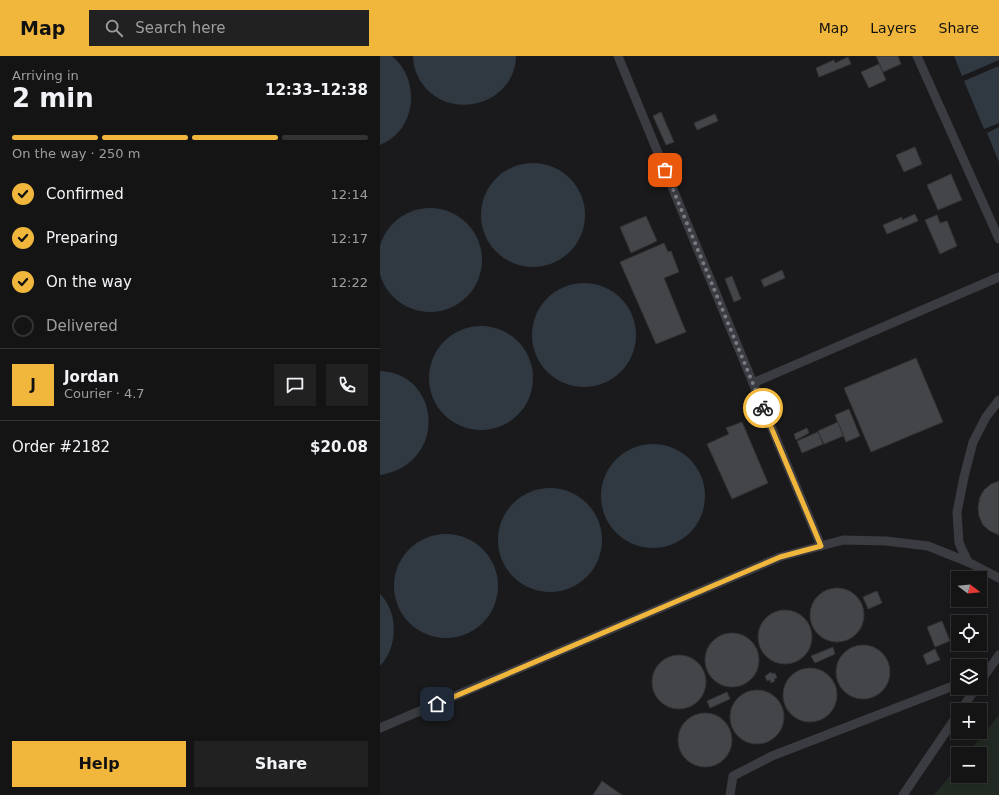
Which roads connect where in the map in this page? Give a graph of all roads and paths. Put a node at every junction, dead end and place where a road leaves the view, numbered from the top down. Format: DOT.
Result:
graph roads {
  1 [pos="618,56"];
  2 [pos="917,56"];
  3 [pos="999,239"];
  4 [pos="999,277"];
  5 [pos="753,383"];
  6 [pos="999,400"];
  7 [pos="821,546"];
  8 [pos="968,562"];
  9 [pos="999,578"];
  10 [pos="999,655"];
  11 [pos="987,669"];
  12 [pos="951,687"];
  13 [pos="951,724"];
  14 [pos="380,728"];
  15 [pos="730,795"];
  16 [pos="903,795"];
  1 -- 5 [label="lane"];
  2 -- 3 [label="lane"];
  4 -- 5 [label="lane"];
  5 -- 7 [label="lane"];
  6 -- 8 [label="lane"];
  7 -- 8 [label="lane"];
  7 -- 14 [label="lane"];
  8 -- 9 [label="lane"];
  10 -- 11 [label="lane"];
  12 -- 15 [label="lane"];
  13 -- 16 [label="lane"];
}
